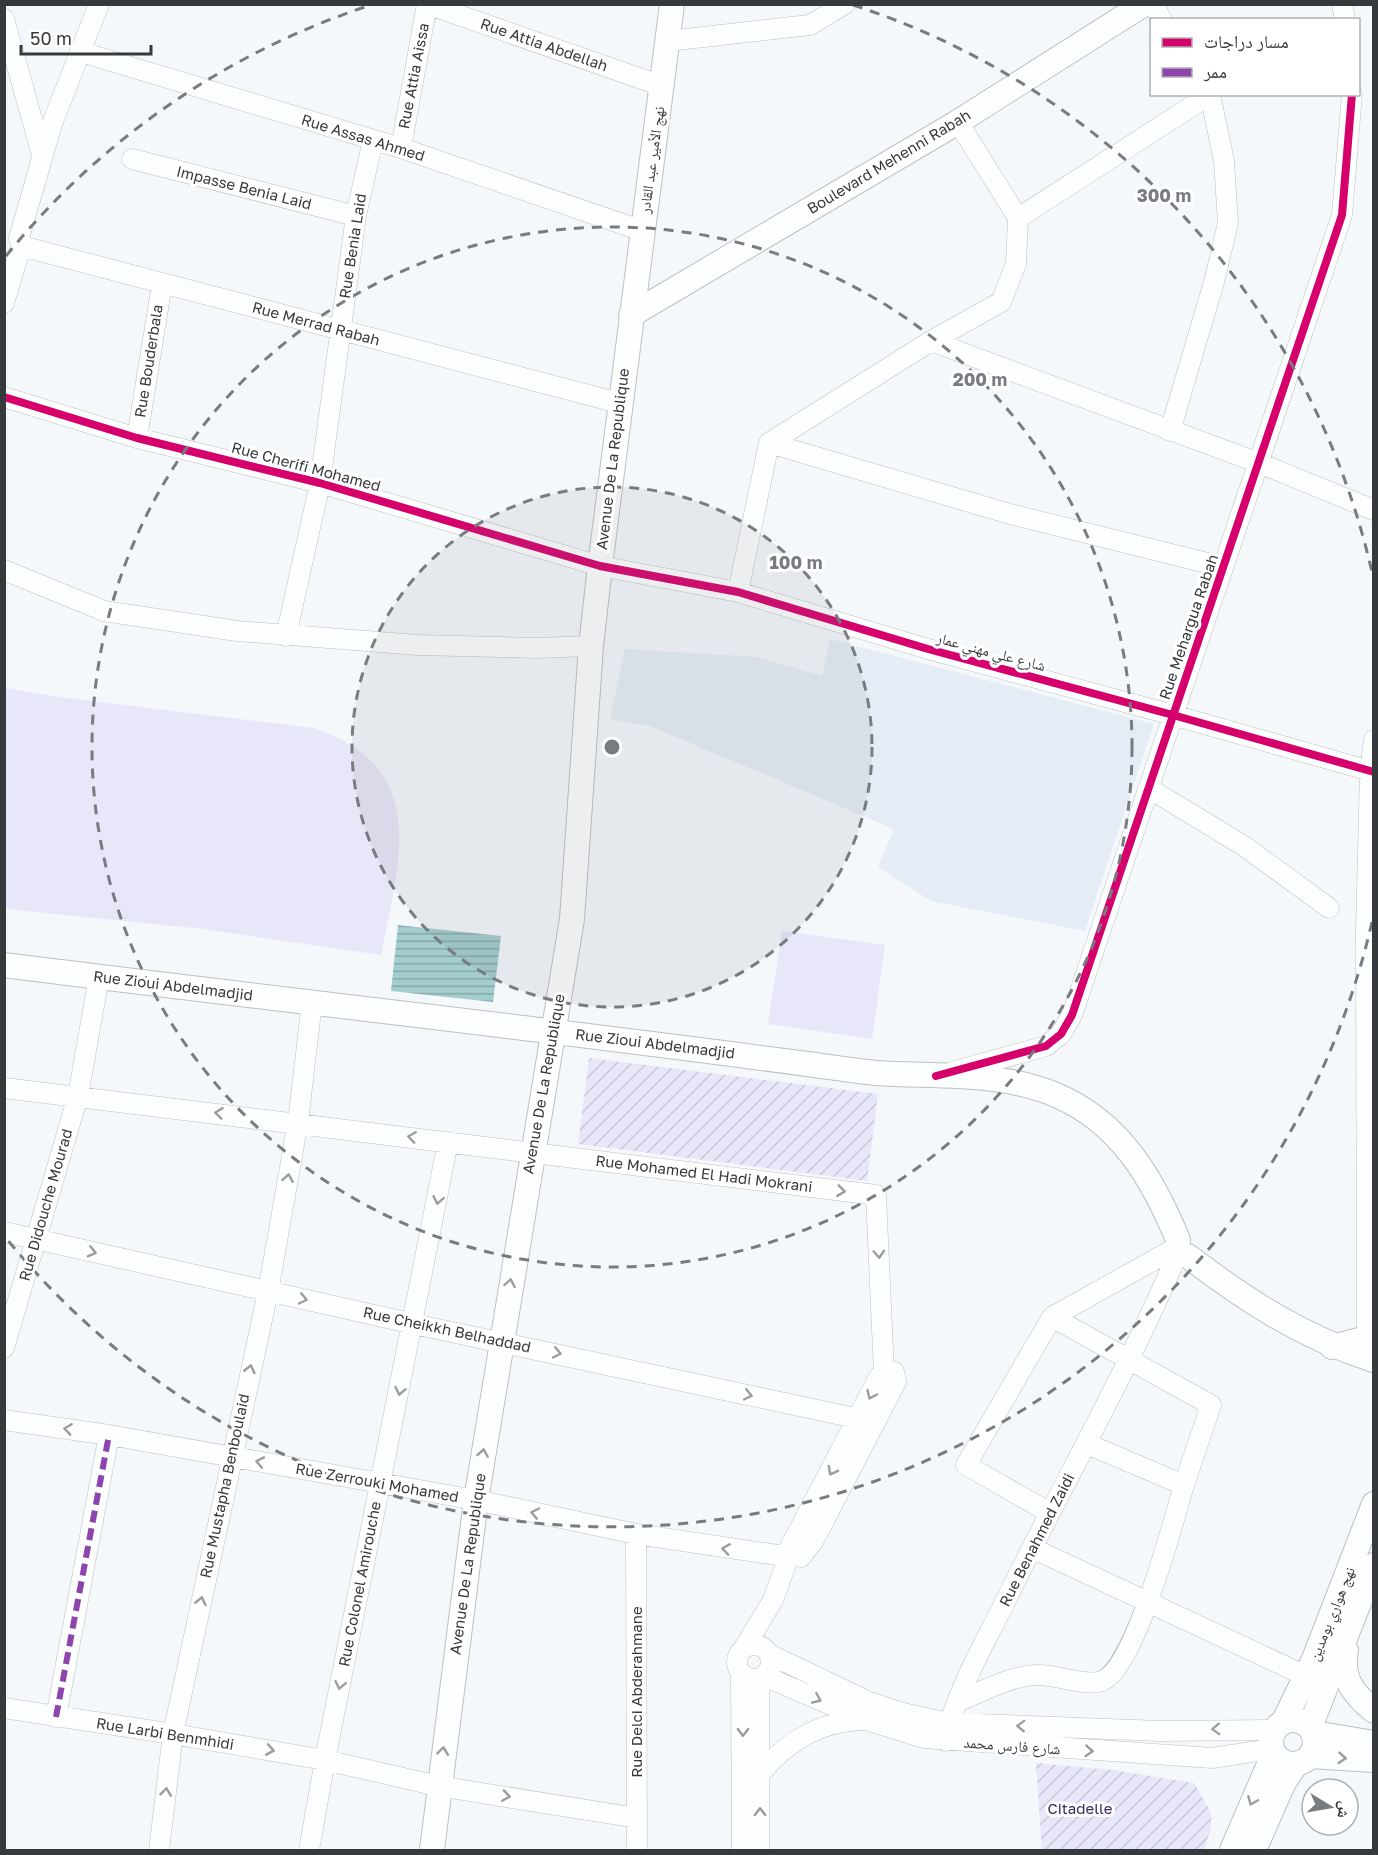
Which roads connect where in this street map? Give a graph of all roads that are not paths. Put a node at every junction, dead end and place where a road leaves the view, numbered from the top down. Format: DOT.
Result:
graph roads {
  1 [pos="99,4"];
  2 [pos="672,4"];
  3 [pos="845,4"];
  4 [pos="1144,4"];
  5 [pos="1153,4"];
  6 [pos="427,5"];
  7 [pos="827,10"];
  8 [pos="1117,12"];
  9 [pos="1161,18"];
  10 [pos="4,19"];
  11 [pos="668,41"];
  12 [pos="81,52"];
  13 [pos="662,86"];
  14 [pos="1208,96"];
  15 [pos="1210,96"];
  16 [pos="1352,96"];
  17 [pos="958,122"];
  18 [pos="373,140"];
  19 [pos="401,148"];
  20 [pos="42,155"];
  21 [pos="132,159"];
  22 [pos="356,216"];
  23 [pos="1018,218"];
  24 [pos="643,231"];
  25 [pos="11,239"];
  26 [pos="162,284"];
  27 [pos="4,303"];
  28 [pos="631,315"];
  29 [pos="340,331"];
  30 [pos="931,341"];
  31 [pos="4,397"];
  32 [pos="620,403"];
  33 [pos="1170,431"];
  34 [pos="137,438"];
  35 [pos="769,443"];
  36 [pos="1259,463"];
  37 [pos="320,483"];
  38 [pos="1374,510"];
  39 [pos="600,566"];
  40 [pos="1223,567"];
  41 [pos="4,570"];
  42 [pos="738,592"];
  43 [pos="286,636"];
  44 [pos="591,646"];
  45 [pos="1173,715"];
  46 [pos="1374,740"];
  47 [pos="1372,772"];
  48 [pos="1150,789"];
  49 [pos="1329,908"];
  50 [pos="4,965"];
  51 [pos="99,977"];
  52 [pos="312,1002"];
  53 [pos="554,1031"];
  54 [pos="936,1076"];
  55 [pos="4,1088"];
  56 [pos="78,1096"];
  57 [pos="298,1122"];
  58 [pos="448,1142"];
  59 [pos="533,1151"];
  60 [pos="4,1232"];
  61 [pos="35,1239"];
  62 [pos="1178,1251"];
  63 [pos="268,1292"];
  64 [pos="1052,1317"];
  65 [pos="414,1324"];
  66 [pos="500,1341"];
  67 [pos="1371,1345"];
  68 [pos="4,1348"];
  69 [pos="1129,1358"];
  70 [pos="4,1420"];
  71 [pos="867,1424"];
  72 [pos="109,1435"];
  73 [pos="1087,1444"];
  74 [pos="231,1456"];
  75 [pos="381,1485"];
  76 [pos="1184,1485"];
  77 [pos="476,1500"];
  78 [pos="1374,1504"];
  79 [pos="1050,1513"];
  80 [pos="636,1534"];
  81 [pos="1032,1548"];
  82 [pos="791,1559"];
  83 [pos="1374,1564"];
  84 [pos="1148,1604"];
  85 [pos="1352,1620"];
  86 [pos="759,1650"];
  87 [pos="755,1676"];
  88 [pos="1306,1676"];
  89 [pos="957,1702"];
  90 [pos="4,1708"];
  91 [pos="1374,1711"];
  92 [pos="56,1717"];
  93 [pos="866,1720"];
  94 [pos="947,1732"];
  95 [pos="173,1734"];
  96 [pos="1276,1738"];
  97 [pos="1374,1743"];
  98 [pos="1308,1745"];
  99 [pos="325,1760"];
  100 [pos="1374,1760"];
  101 [pos="760,1774"];
  102 [pos="438,1786"];
  103 [pos="637,1818"];
  104 [pos="159,1851"];
  105 [pos="309,1851"];
  106 [pos="432,1851"];
  107 [pos="638,1851"];
  108 [pos="742,1851"];
  109 [pos="759,1851"];
  110 [pos="1232,1851"];
  111 [pos="1254,1851"];
  1 -- 12 [label="street"];
  2 -- 11 [label="main road, نهج الأمير عبد القادر"];
  3 -- 7 [label="street"];
  4 -- 8 [label="main road, Boulevard Mehenni Rabah"];
  5 -- 9 [label="street"];
  6 -- 13 [label="street, Rue Attia Abdellah"];
  6 -- 19 [label="street, Rue Attia Aissa"];
  7 -- 11 [label="street"];
  8 -- 17 [label="main road, Boulevard Mehenni Rabah"];
  10 -- 20 [label="street"];
  11 -- 13 [label="main road, نهج الأمير عبد القادر"];
  12 -- 18 [label="street, Rue Assas Ahmed"];
  12 -- 20 [label="street"];
  13 -- 24 [label="main road, نهج الأمير عبد القادر"];
  14 -- 23 [label="street"];
  15 -- 33 [label="street"];
  16 -- 36 [label="street, Rue Mehargua Rabah"];
  17 -- 23 [label="street"];
  17 -- 28 [label="main road, Boulevard Mehenni Rabah"];
  18 -- 19 [label="street, Rue Assas Ahmed"];
  18 -- 22 [label="street, Rue Benia Laid"];
  19 -- 24 [label="street, Rue Assas Ahmed"];
  20 -- 25 [label="street"];
  21 -- 22 [label="street, Impasse Benia Laid"];
  22 -- 29 [label="street, Rue Benia Laid"];
  23 -- 30 [label="street"];
  24 -- 28 [label="main road, نهج الأمير عبد القادر"];
  25 -- 26 [label="street, Rue Merrad Rabah"];
  25 -- 27 [label="street"];
  26 -- 29 [label="street, Rue Merrad Rabah"];
  26 -- 34 [label="street, Rue Bouderbala"];
  28 -- 32 [label="main road, Avenue De La Republique"];
  29 -- 32 [label="street, Rue Merrad Rabah"];
  29 -- 37 [label="street, Rue Benia Laid"];
  30 -- 33 [label="street"];
  30 -- 35 [label="street"];
  31 -- 34 [label="street, Rue Cherifi Mohamed"];
  32 -- 39 [label="main road, Avenue De La Republique"];
  33 -- 36 [label="street"];
  34 -- 37 [label="street, Rue Cherifi Mohamed"];
  35 -- 40 [label="street"];
  35 -- 42 [label="street"];
  36 -- 38 [label="street"];
  36 -- 40 [label="street, Rue Mehargua Rabah"];
  37 -- 39 [label="street, Rue Cherifi Mohamed"];
  37 -- 43 [label="street, Rue Benia Laid"];
  39 -- 42 [label="street, شارع علي مهني عمار"];
  39 -- 44 [label="main road, Avenue De La Republique"];
  40 -- 45 [label="street, Rue Mehargua Rabah"];
  41 -- 43 [label="street"];
  42 -- 45 [label="street, شارع علي مهني عمار"];
  43 -- 44 [label="street"];
  44 -- 53 [label="main road, Avenue De La Republique"];
  45 -- 47 [label="street, شارع علي مهني عمار"];
  45 -- 48 [label="street, Rue Mehargua Rabah"];
  46 -- 47 [label="street"];
  47 -- 67 [label="street"];
  48 -- 49 [label="street"];
  48 -- 54 [label="street, Rue Mehargua Rabah"];
  50 -- 51 [label="main road, Rue Zioui Abdelmadjid"];
  51 -- 52 [label="main road, Rue Zioui Abdelmadjid"];
  51 -- 56 [label="street, Rue Didouche Mourad"];
  52 -- 53 [label="main road, Rue Zioui Abdelmadjid"];
  52 -- 57 [label="street, Rue Mustapha Benboulaid"];
  53 -- 54 [label="main road, Rue Zioui Abdelmadjid"];
  53 -- 59 [label="main road, Avenue De La Republique"];
  54 -- 62 [label="main road, Rue Zioui Abdelmadjid"];
  55 -- 56 [label="street, Rue Mohamed El Hadi Mokrani"];
  57 -- 56 [label="street, Rue Mohamed El Hadi Mokrani, one-way"];
  56 -- 61 [label="street, Rue Didouche Mourad"];
  58 -- 57 [label="street, Rue Mohamed El Hadi Mokrani, one-way"];
  63 -- 57 [label="street, Rue Mustapha Benboulaid, one-way"];
  58 -- 59 [label="street, Rue Mohamed El Hadi Mokrani"];
  58 -- 65 [label="street, Rue Colonel Amirouche, one-way"];
  66 -- 59 [label="main road, Avenue De La Republique, one-way"];
  59 -- 71 [label="street, Rue Mohamed El Hadi Mokrani, one-way"];
  60 -- 61 [label="street, Rue Cheikkh Belhaddad"];
  61 -- 63 [label="street, Rue Cheikkh Belhaddad, one-way"];
  61 -- 68 [label="street, Rue Didouche Mourad"];
  62 -- 64 [label="street"];
  62 -- 67 [label="main road"];
  62 -- 69 [label="street, Rue Benahmed Zaidi"];
  63 -- 65 [label="street, Rue Cheikkh Belhaddad, one-way"];
  74 -- 63 [label="street, Rue Mustapha Benboulaid, one-way"];
  64 -- 69 [label="street"];
  64 -- 79 [label="street"];
  65 -- 66 [label="street, Rue Cheikkh Belhaddad"];
  65 -- 75 [label="street, Rue Colonel Amirouche, one-way"];
  66 -- 71 [label="street, Rue Cheikkh Belhaddad, one-way"];
  77 -- 66 [label="main road, Avenue De La Republique, one-way"];
  69 -- 73 [label="street, Rue Benahmed Zaidi"];
  69 -- 76 [label="street"];
  72 -- 70 [label="street, Rue Zerrouki Mohamed, one-way"];
  71 -- 82 [label="street"];
  72 -- 74 [label="street, Rue Zerrouki Mohamed"];
  72 -- 92 [label="street"];
  73 -- 76 [label="street"];
  73 -- 79 [label="street, Rue Benahmed Zaidi"];
  75 -- 74 [label="street, Rue Zerrouki Mohamed, one-way"];
  95 -- 74 [label="street, Rue Mustapha Benboulaid, one-way"];
  75 -- 77 [label="street, Rue Zerrouki Mohamed"];
  75 -- 99 [label="street, Rue Colonel Amirouche, one-way"];
  76 -- 84 [label="street"];
  80 -- 77 [label="street, Rue Zerrouki Mohamed, one-way"];
  102 -- 77 [label="main road, Avenue De La Republique, one-way"];
  78 -- 88 [label="main road, نهج هواري بومدين"];
  79 -- 81 [label="street, Rue Benahmed Zaidi"];
  82 -- 80 [label="street, Rue Zerrouki Mohamed, one-way"];
  80 -- 103 [label="street, Rue Delci Abderahmane"];
  81 -- 84 [label="street"];
  81 -- 89 [label="street, Rue Benahmed Zaidi"];
  82 -- 86 [label="street"];
  83 -- 85 [label="main road, نهج هواري بومدين"];
  84 -- 88 [label="street"];
  84 -- 89 [label="street"];
  85 -- 91 [label="main road"];
  85 -- 98 [label="main road, نهج هواري بومدين"];
  86 -- 87 [label="street"];
  86 -- 87 [label="street"];
  86 -- 94 [label="street, شارع فارس محمد"];
  87 -- 93 [label="street, شارع فارس محمد, one-way"];
  87 -- 101 [label="street"];
  87 -- 108 [label="street, one-way"];
  88 -- 96 [label="main road, نهج هواري بومدين"];
  89 -- 94 [label="street, Rue Benahmed Zaidi"];
  90 -- 92 [label="street, Rue Larbi Benmhidi"];
  92 -- 95 [label="street, Rue Larbi Benmhidi"];
  93 -- 94 [label="street, شارع فارس محمد"];
  93 -- 101 [label="street"];
  96 -- 94 [label="street, شارع فارس محمد, one-way"];
  94 -- 96 [label="street, شارع فارس محمد, one-way"];
  95 -- 99 [label="street, Rue Larbi Benmhidi, one-way"];
  104 -- 95 [label="street, Rue Mustapha Benboulaid, one-way"];
  96 -- 98 [label="main road"];
  96 -- 98 [label="main road"];
  96 -- 110 [label="main road, نهج هواري بومدين, one-way"];
  97 -- 98 [label="main road"];
  98 -- 100 [label="main road, one-way"];
  98 -- 111 [label="main road, نهج هواري بومدين"];
  99 -- 102 [label="street, Rue Larbi Benmhidi"];
  99 -- 105 [label="street, Rue Colonel Amirouche"];
  109 -- 101 [label="street, one-way"];
  102 -- 103 [label="street, Rue Larbi Benmhidi, one-way"];
  102 -- 106 [label="main road, Avenue De La Republique"];
  103 -- 107 [label="street, Rue Delci Abderahmane"];
}
